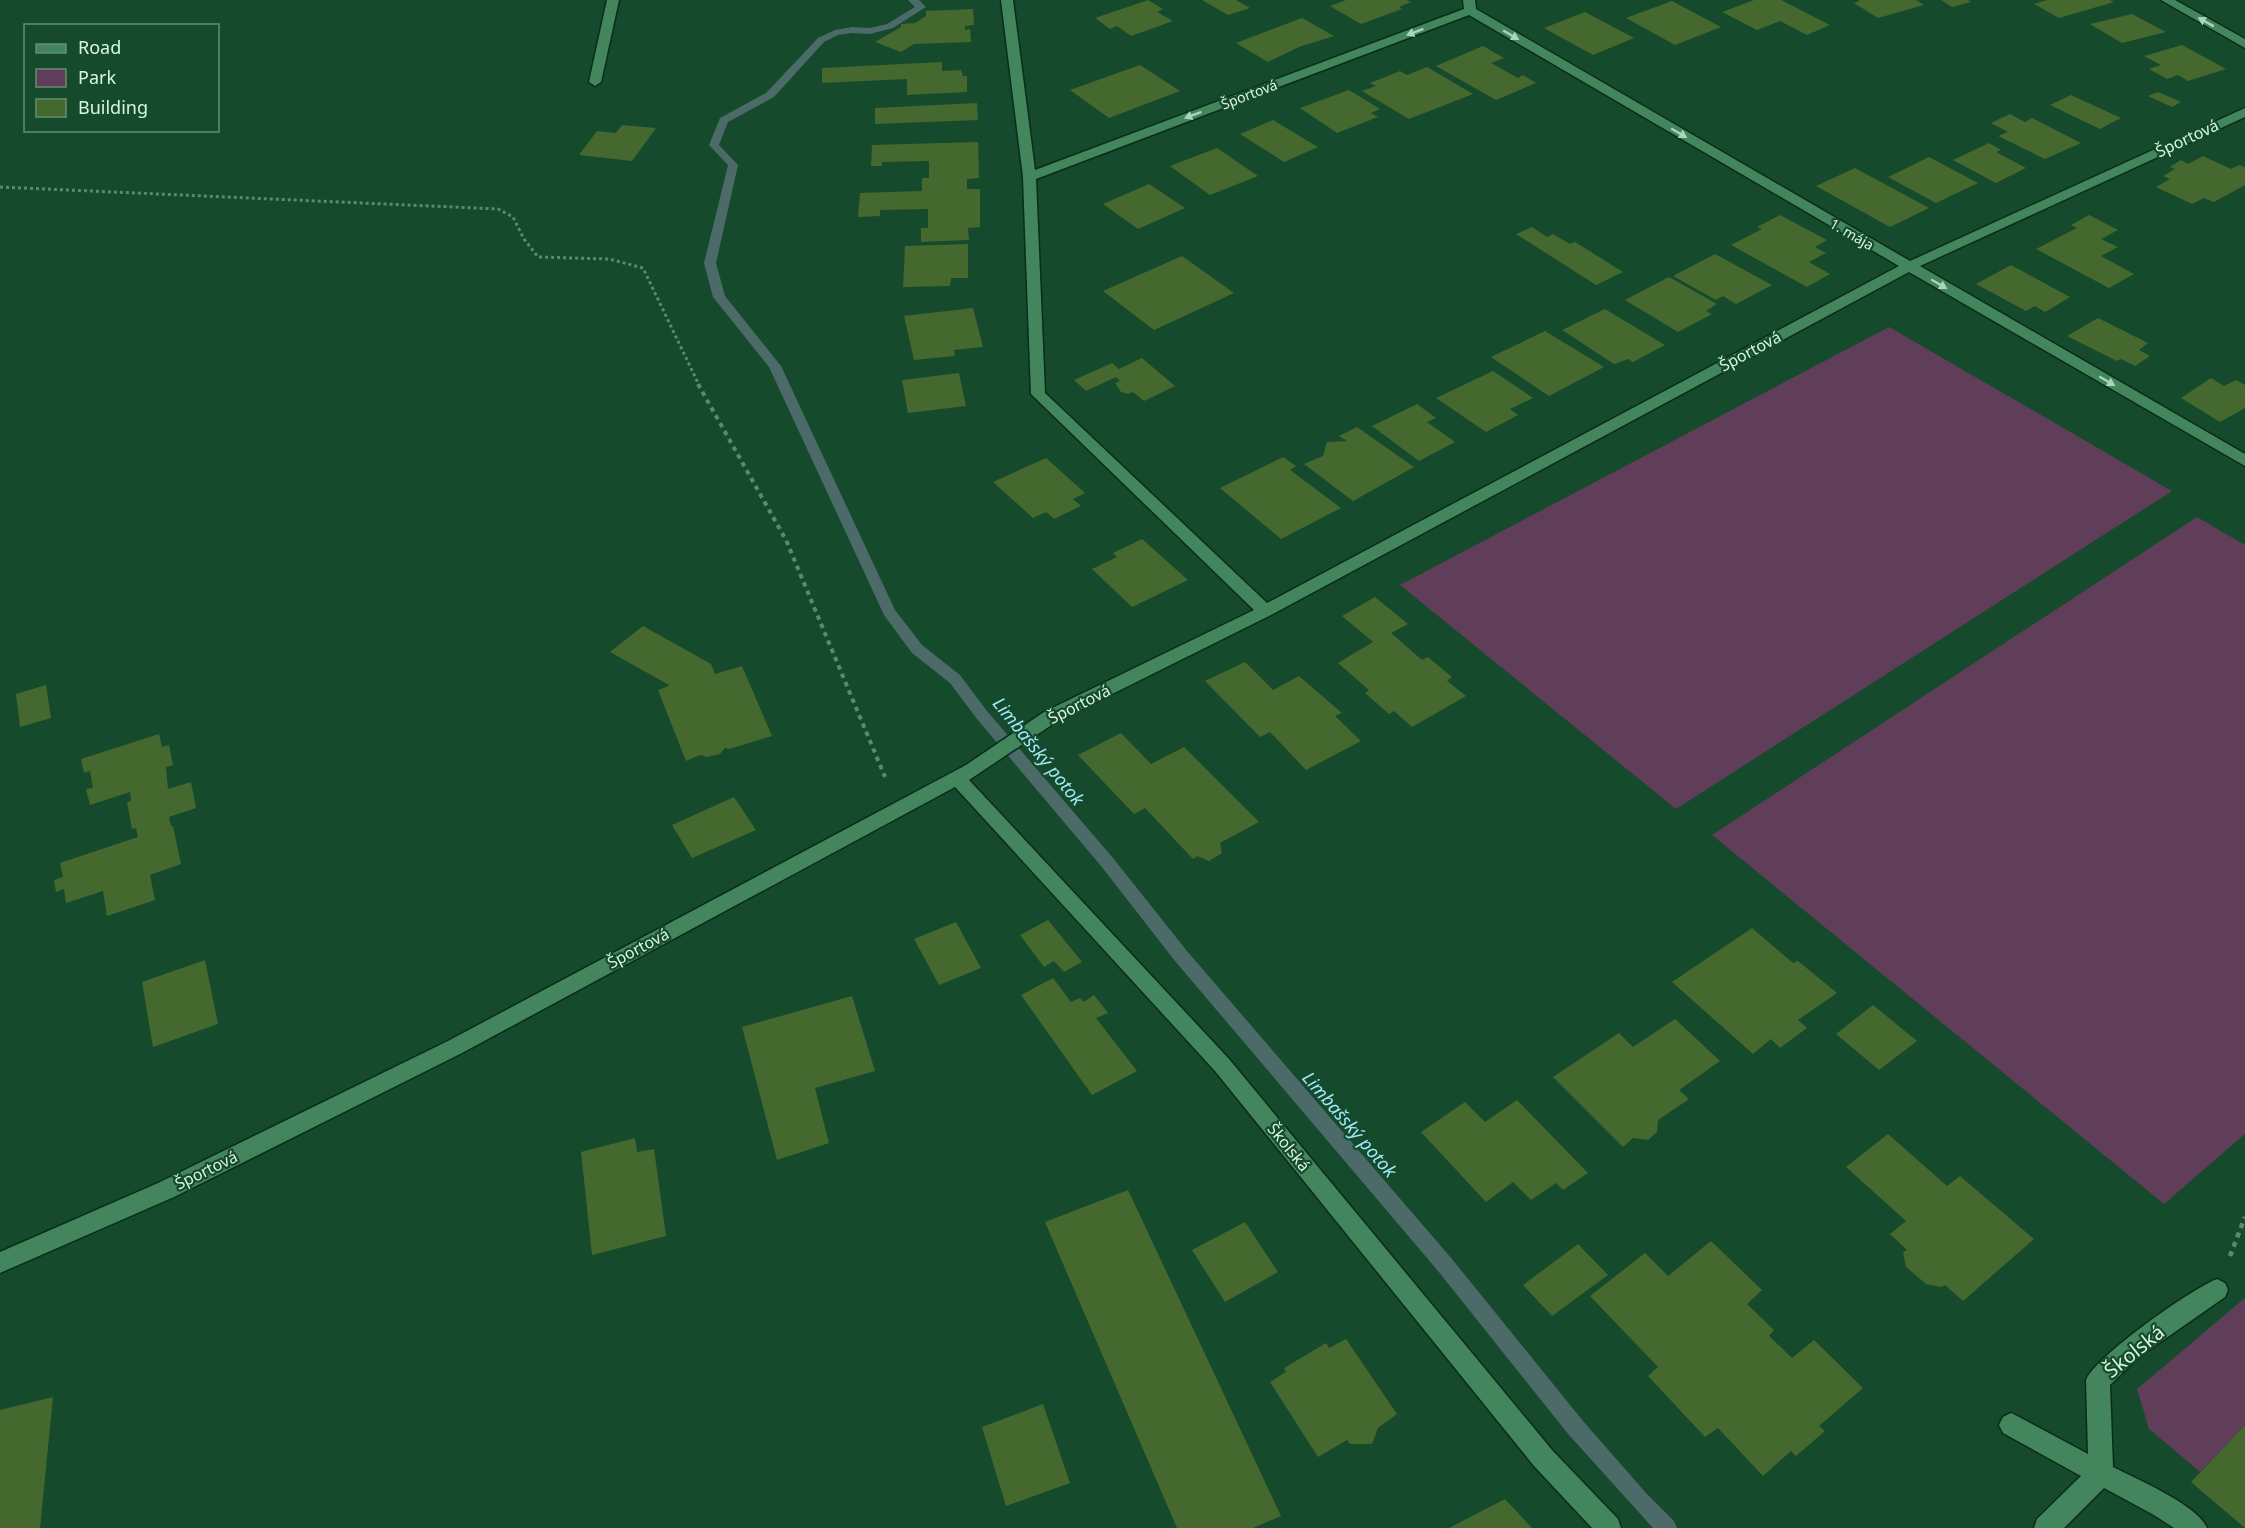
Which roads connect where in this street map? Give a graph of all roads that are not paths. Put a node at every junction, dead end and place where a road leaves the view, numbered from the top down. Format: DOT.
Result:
graph roads {
  1 [pos="613,0"];
  2 [pos="1007,0"];
  3 [pos="2168,0"];
  4 [pos="1470,6"];
  5 [pos="2245,44"];
  6 [pos="595,82"];
  7 [pos="2245,111"];
  8 [pos="1029,177"];
  9 [pos="1909,266"];
  10 [pos="2245,461"];
  11 [pos="1265,611"];
  12 [pos="964,773"];
  13 [pos="0,1263"];
  14 [pos="2217,1290"];
  15 [pos="2011,1425"];
  16 [pos="2102,1474"];
  17 [pos="1609,1528"];
  18 [pos="2046,1528"];
  19 [pos="2195,1528"];
  1 -- 6 [label="street"];
  2 -- 8 [label="street"];
  5 -- 3 [label="street, one-way"];
  4 -- 8 [label="street, Športová, one-way"];
  4 -- 9 [label="street, 1. mája, one-way"];
  7 -- 9 [label="street, Športová"];
  8 -- 11 [label="street"];
  9 -- 10 [label="street, 1. mája, one-way"];
  9 -- 11 [label="street, Športová"];
  11 -- 12 [label="street, Športová"];
  12 -- 13 [label="street, Športová"];
  12 -- 17 [label="street, Školská"];
  14 -- 16 [label="street, Školská"];
  15 -- 16 [label="street"];
  16 -- 18 [label="street"];
  16 -- 19 [label="street"];
}
